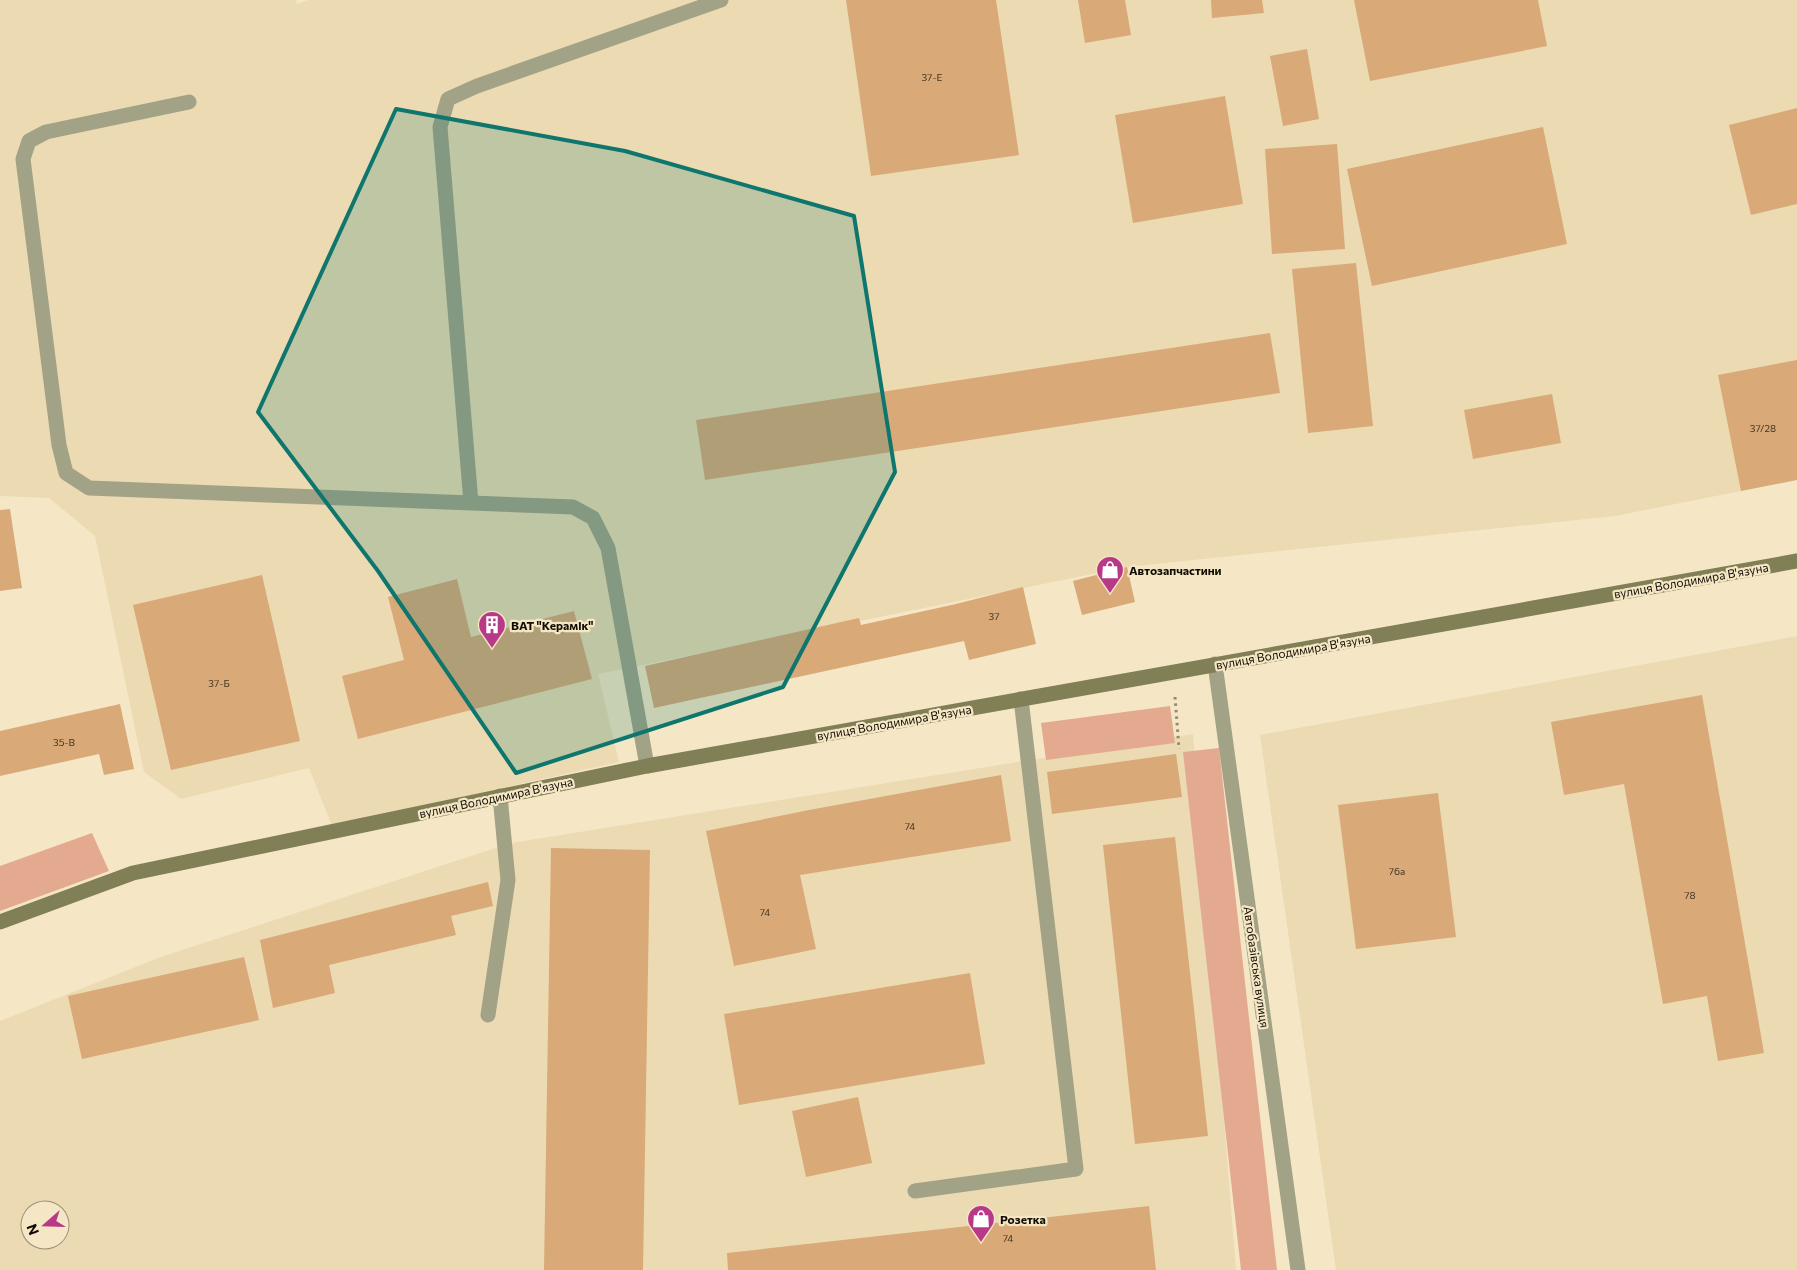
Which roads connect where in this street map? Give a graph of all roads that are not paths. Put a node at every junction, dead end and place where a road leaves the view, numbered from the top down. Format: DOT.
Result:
graph roads {
  1 [pos="722,0"];
  2 [pos="189,102"];
  3 [pos="471,503"];
  4 [pos="1797,561"];
  5 [pos="1215,664"];
  6 [pos="1021,699"];
  7 [pos="647,766"];
  8 [pos="500,796"];
  9 [pos="0,922"];
  10 [pos="488,1015"];
  11 [pos="915,1191"];
  12 [pos="1298,1270"];
  1 -- 3 [label="street"];
  2 -- 3 [label="street"];
  3 -- 7 [label="street"];
  4 -- 5 [label="main road, вулиця Володимира В'язуна"];
  5 -- 6 [label="main road, вулиця Володимира В'язуна"];
  5 -- 12 [label="street, Автобазівська вулиця"];
  6 -- 7 [label="main road, вулиця Володимира В'язуна"];
  6 -- 11 [label="street"];
  7 -- 8 [label="main road, вулиця Володимира В'язуна"];
  8 -- 9 [label="main road, вулиця Володимира В'язуна"];
  8 -- 10 [label="street"];
}
